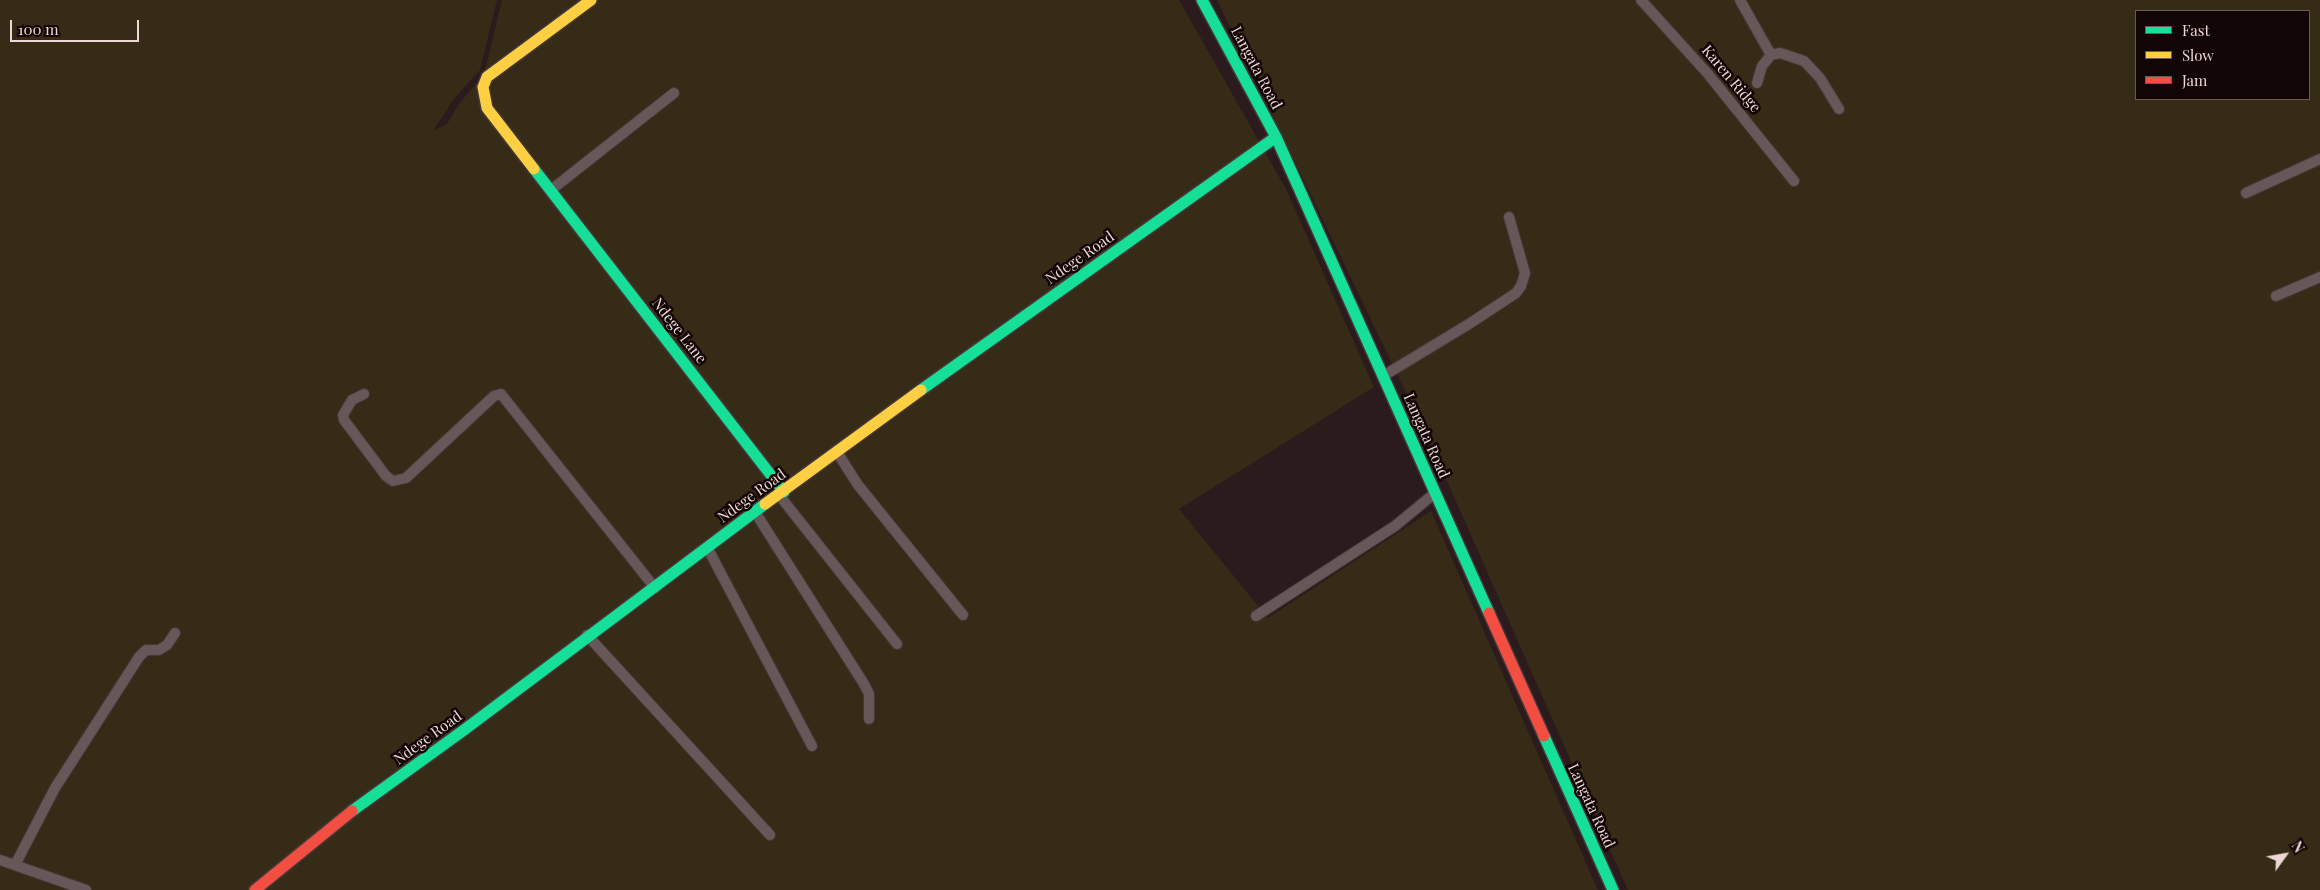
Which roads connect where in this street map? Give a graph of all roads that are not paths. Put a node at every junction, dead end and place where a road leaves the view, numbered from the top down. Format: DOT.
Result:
graph roads {
  1 [pos="591,0"];
  2 [pos="1202,0"];
  3 [pos="1641,0"];
  4 [pos="1740,0"];
  5 [pos="1771,55"];
  6 [pos="1757,83"];
  7 [pos="674,93"];
  8 [pos="1839,109"];
  9 [pos="1276,137"];
  10 [pos="2320,159"];
  11 [pos="1794,181"];
  12 [pos="551,190"];
  13 [pos="2246,193"];
  14 [pos="1509,217"];
  15 [pos="2320,277"];
  16 [pos="2276,296"];
  17 [pos="1383,376"];
  18 [pos="364,394"];
  19 [pos="837,452"];
  20 [pos="1435,492"];
  21 [pos="781,493"];
  22 [pos="755,512"];
  23 [pos="707,547"];
  24 [pos="655,588"];
  25 [pos="963,615"];
  26 [pos="1256,616"];
  27 [pos="175,633"];
  28 [pos="587,636"];
  29 [pos="897,644"];
  30 [pos="869,719"];
  31 [pos="812,746"];
  32 [pos="770,835"];
  33 [pos="0,860"];
  34 [pos="15,865"];
  35 [pos="86,890"];
  36 [pos="255,890"];
  37 [pos="1612,890"];
  1 -- 12 [label="street, Ndege Lane"];
  2 -- 9 [label="street, Langata Road"];
  3 -- 11 [label="street, Karen Ridge"];
  4 -- 5 [label="street"];
  5 -- 6 [label="street"];
  5 -- 8 [label="street"];
  7 -- 12 [label="street"];
  9 -- 17 [label="street, Langata Road"];
  9 -- 19 [label="street, Ndege Road"];
  10 -- 13 [label="street"];
  12 -- 21 [label="street, Ndege Lane"];
  14 -- 17 [label="street"];
  15 -- 16 [label="street"];
  17 -- 20 [label="street, Langata Road"];
  18 -- 24 [label="street"];
  19 -- 21 [label="street, Ndege Road"];
  19 -- 25 [label="street"];
  20 -- 26 [label="street"];
  20 -- 37 [label="street, Langata Road"];
  21 -- 22 [label="street, Ndege Road"];
  21 -- 29 [label="street"];
  22 -- 23 [label="street, Ndege Road"];
  22 -- 30 [label="street"];
  23 -- 24 [label="street, Ndege Road"];
  23 -- 31 [label="street"];
  24 -- 28 [label="street, Ndege Road"];
  27 -- 34 [label="street"];
  28 -- 32 [label="street"];
  28 -- 36 [label="street, Ndege Road"];
  33 -- 34 [label="street"];
  34 -- 35 [label="street"];
}
